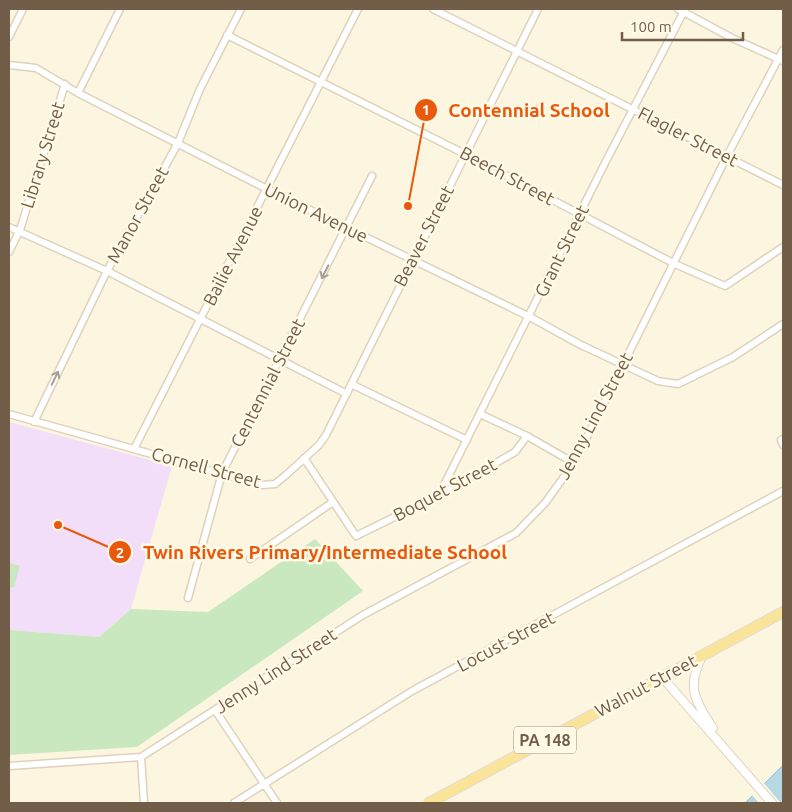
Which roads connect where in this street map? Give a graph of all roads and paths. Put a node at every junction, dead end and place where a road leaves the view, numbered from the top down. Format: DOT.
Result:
graph roads {
  1 [pos="23,9"];
  2 [pos="120,9"];
  3 [pos="240,9"];
  4 [pos="358,9"];
  5 [pos="433,9"];
  6 [pos="538,9"];
  7 [pos="682,10"];
  8 [pos="227,36"];
  9 [pos="9,37"];
  10 [pos="783,50"];
  11 [pos="516,51"];
  12 [pos="781,60"];
  13 [pos="9,65"];
  14 [pos="322,82"];
  15 [pos="66,84"];
  16 [pos="78,92"];
  17 [pos="634,110"];
  18 [pos="178,143"];
  19 [pos="465,154"];
  20 [pos="727,156"];
  21 [pos="372,176"];
  22 [pos="783,185"];
  23 [pos="267,189"];
  24 [pos="580,214"];
  25 [pos="9,227"];
  26 [pos="347,228"];
  27 [pos="20,230"];
  28 [pos="783,247"];
  29 [pos="9,252"];
  30 [pos="412,259"];
  31 [pos="675,264"];
  32 [pos="107,271"];
  33 [pos="530,317"];
  34 [pos="202,318"];
  35 [pos="783,324"];
  36 [pos="280,359"];
  37 [pos="623,365"];
  38 [pos="351,384"];
  39 [pos="347,394"];
  40 [pos="9,414"];
  41 [pos="480,414"];
  42 [pos="34,422"];
  43 [pos="527,436"];
  44 [pos="467,440"];
  45 [pos="134,449"];
  46 [pos="304,458"];
  47 [pos="574,463"];
  48 [pos="222,474"];
  49 [pos="783,491"];
  50 [pos="439,495"];
  51 [pos="333,502"];
  52 [pos="250,559"];
  53 [pos="188,598"];
  54 [pos="783,612"];
  55 [pos="702,656"];
  56 [pos="662,678"];
  57 [pos="215,710"];
  58 [pos="727,751"];
  59 [pos="141,757"];
  60 [pos="9,766"];
  61 [pos="264,784"];
  62 [pos="144,803"];
  63 [pos="234,803"];
  64 [pos="277,803"];
  65 [pos="429,803"];
  66 [pos="772,803"];
  1 -- 9 [label="street"];
  2 -- 16 [label="street, Library Street"];
  3 -- 8 [label="street, Manor Street"];
  4 -- 14 [label="street, Bailie Avenue"];
  5 -- 11 [label="street, Flagler Street"];
  6 -- 11 [label="street, Beaver Street"];
  7 -- 12 [label="street"];
  7 -- 17 [label="street, Grant Street"];
  8 -- 14 [label="street, Beech Street"];
  8 -- 18 [label="street, Manor Street"];
  10 -- 12 [label="street, Jenny Lind Street"];
  11 -- 17 [label="street, Flagler Street"];
  11 -- 19 [label="street, Beaver Street"];
  12 -- 20 [label="street, Jenny Lind Street"];
  13 -- 15 [label="street, Union Avenue"];
  14 -- 19 [label="street, Beech Street"];
  14 -- 23 [label="street, Bailie Avenue"];
  15 -- 16 [label="street, Union Avenue"];
  15 -- 27 [label="street, Library Street"];
  16 -- 18 [label="street, Union Avenue"];
  17 -- 20 [label="street, Flagler Street"];
  17 -- 24 [label="street, Grant Street"];
  18 -- 23 [label="street, Union Avenue"];
  18 -- 32 [label="street, Manor Street"];
  19 -- 24 [label="street, Beech Street"];
  19 -- 30 [label="street, Beaver Street"];
  20 -- 22 [label="street, Flagler Street"];
  20 -- 31 [label="street, Jenny Lind Street"];
  21 -- 26 [label="street, Centennial Street"];
  23 -- 26 [label="street, Union Avenue"];
  23 -- 34 [label="street, Bailie Avenue"];
  24 -- 31 [label="street, Beech Street"];
  24 -- 33 [label="street, Grant Street"];
  25 -- 27 [label="street"];
  26 -- 30 [label="street, Union Avenue"];
  26 -- 36 [label="street, Centennial Street, one-way"];
  27 -- 29 [label="street, Library Street"];
  27 -- 32 [label="street"];
  28 -- 31 [label="street, Beech Street"];
  30 -- 33 [label="street, Union Avenue"];
  30 -- 38 [label="street, Beaver Street"];
  31 -- 37 [label="street, Jenny Lind Street"];
  32 -- 34 [label="street"];
  42 -- 32 [label="street, Manor Street, one-way"];
  33 -- 37 [label="street, Union Avenue"];
  33 -- 41 [label="street, Grant Street"];
  34 -- 36 [label="street"];
  34 -- 45 [label="street, Bailie Avenue"];
  35 -- 37 [label="street, Union Avenue"];
  36 -- 39 [label="street"];
  36 -- 48 [label="street, Centennial Street"];
  37 -- 47 [label="street, Jenny Lind Street"];
  38 -- 39 [label="street, Beaver Street"];
  38 -- 44 [label="street"];
  39 -- 46 [label="street, Beaver Street"];
  40 -- 42 [label="street, Cornell Street"];
  41 -- 43 [label="street"];
  41 -- 44 [label="street, Grant Street"];
  42 -- 45 [label="street, Cornell Street"];
  43 -- 47 [label="street"];
  43 -- 50 [label="street, Boquet Street"];
  44 -- 50 [label="street, Grant Street"];
  45 -- 48 [label="street, Cornell Street"];
  46 -- 48 [label="street, Cornell Street"];
  46 -- 51 [label="street"];
  47 -- 57 [label="street, Jenny Lind Street"];
  48 -- 53 [label="street, Centennial Street"];
  49 -- 61 [label="street, Locust Street"];
  50 -- 51 [label="street, Boquet Street"];
  51 -- 52 [label="street"];
  54 -- 55 [label="main road, Walnut Street / PA 148"];
  55 -- 56 [label="main road, Walnut Street / PA 148"];
  55 -- 58 [label="street"];
  56 -- 58 [label="street"];
  56 -- 65 [label="main road, Walnut Street / PA 148"];
  57 -- 59 [label="street, Jenny Lind Street"];
  57 -- 61 [label="street"];
  58 -- 66 [label="street"];
  59 -- 60 [label="street, Jenny Lind Street"];
  59 -- 62 [label="street"];
  61 -- 63 [label="street, Locust Street"];
  61 -- 64 [label="street"];
}
